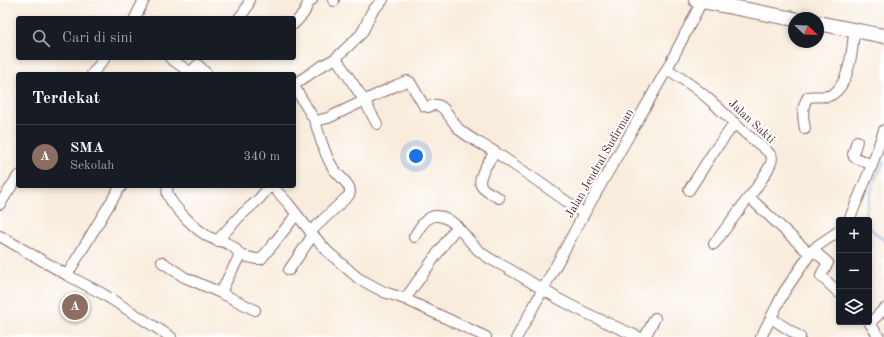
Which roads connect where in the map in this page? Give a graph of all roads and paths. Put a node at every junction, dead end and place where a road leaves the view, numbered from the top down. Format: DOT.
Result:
graph roads {
  1 [pos="144,0"];
  2 [pos="249,0"];
  3 [pos="312,0"];
  4 [pos="384,0"];
  5 [pos="699,0"];
  6 [pos="136,16"];
  7 [pos="240,16"];
  8 [pos="788,18"];
  9 [pos="296,22"];
  10 [pos="824,24"];
  11 [pos="854,30"];
  12 [pos="884,36"];
  13 [pos="336,58"];
  14 [pos="103,60"];
  15 [pos="172,60"];
  16 [pos="201,62"];
  17 [pos="668,69"];
  18 [pos="94,72"];
  19 [pos="187,72"];
  20 [pos="190,72"];
  21 [pos="206,72"];
  22 [pos="296,84"];
  23 [pos="296,89"];
  24 [pos="364,100"];
  25 [pos="315,121"];
  26 [pos="735,123"];
  27 [pos="377,124"];
  28 [pos="805,129"];
  29 [pos="883,135"];
  30 [pos="857,141"];
  31 [pos="494,152"];
  32 [pos="872,165"];
  33 [pos="16,179"];
  34 [pos="121,188"];
  35 [pos="167,188"];
  36 [pos="269,188"];
  37 [pos="273,188"];
  38 [pos="689,190"];
  39 [pos="749,197"];
  40 [pos="499,198"];
  41 [pos="0,204"];
  42 [pos="296,214"];
  43 [pos="584,214"];
  44 [pos="850,217"];
  45 [pos="457,226"];
  46 [pos="311,233"];
  47 [pos="836,233"];
  48 [pos="0,236"];
  49 [pos="414,237"];
  50 [pos="217,241"];
  51 [pos="714,244"];
  52 [pos="812,252"];
  53 [pos="240,255"];
  54 [pos="162,262"];
  55 [pos="289,270"];
  56 [pos="67,275"];
  57 [pos="542,290"];
  58 [pos="836,290"];
  59 [pos="222,293"];
  60 [pos="404,299"];
  61 [pos="884,309"];
  62 [pos="255,310"];
  63 [pos="655,318"];
  64 [pos="771,318"];
  65 [pos="872,320"];
  66 [pos="870,325"];
  67 [pos="629,335"];
  68 [pos="171,337"];
  69 [pos="486,337"];
  70 [pos="517,337"];
  71 [pos="640,337"];
  72 [pos="645,337"];
  73 [pos="761,337"];
  74 [pos="800,337"];
  75 [pos="879,337"];
  1 -- 6 [label="street"];
  2 -- 7 [label="street"];
  3 -- 9 [label="street"];
  4 -- 13 [label="street"];
  5 -- 8 [label="highway"];
  5 -- 17 [label="street, Jalan Jendral Sudirman"];
  10 -- 11 [label="highway"];
  11 -- 12 [label="highway"];
  11 -- 28 [label="street"];
  13 -- 22 [label="street"];
  13 -- 24 [label="street"];
  14 -- 18 [label="street"];
  15 -- 19 [label="street"];
  16 -- 20 [label="street"];
  16 -- 21 [label="street"];
  17 -- 26 [label="street, Jalan Sakti"];
  17 -- 43 [label="street, Jalan Jendral Sudirman"];
  23 -- 25 [label="street"];
  24 -- 25 [label="street"];
  24 -- 27 [label="street"];
  24 -- 31 [label="street"];
  25 -- 46 [label="street"];
  26 -- 38 [label="street"];
  26 -- 39 [label="street, Jalan Sakti"];
  29 -- 32 [label="street"];
  30 -- 32 [label="street"];
  31 -- 40 [label="street"];
  31 -- 43 [label="street"];
  32 -- 44 [label="street"];
  33 -- 41 [label="street"];
  34 -- 56 [label="street"];
  35 -- 50 [label="street"];
  36 -- 50 [label="street"];
  37 -- 42 [label="street"];
  39 -- 51 [label="street"];
  39 -- 52 [label="street"];
  42 -- 46 [label="street"];
  42 -- 53 [label="street"];
  43 -- 57 [label="street, Jalan Jendral Sudirman"];
  45 -- 49 [label="street"];
  45 -- 57 [label="street"];
  45 -- 60 [label="street"];
  46 -- 55 [label="street"];
  46 -- 60 [label="street"];
  47 -- 52 [label="street"];
  48 -- 56 [label="street"];
  50 -- 53 [label="street"];
  52 -- 58 [label="street"];
  52 -- 64 [label="street"];
  53 -- 59 [label="street"];
  54 -- 59 [label="street"];
  56 -- 68 [label="street"];
  57 -- 67 [label="street"];
  57 -- 70 [label="street, Jalan Jendral Sudirman"];
  59 -- 62 [label="street"];
  60 -- 69 [label="street"];
  61 -- 65 [label="street"];
  63 -- 72 [label="street"];
  64 -- 73 [label="street"];
  64 -- 74 [label="street"];
  66 -- 75 [label="street"];
  67 -- 71 [label="street"];
}
